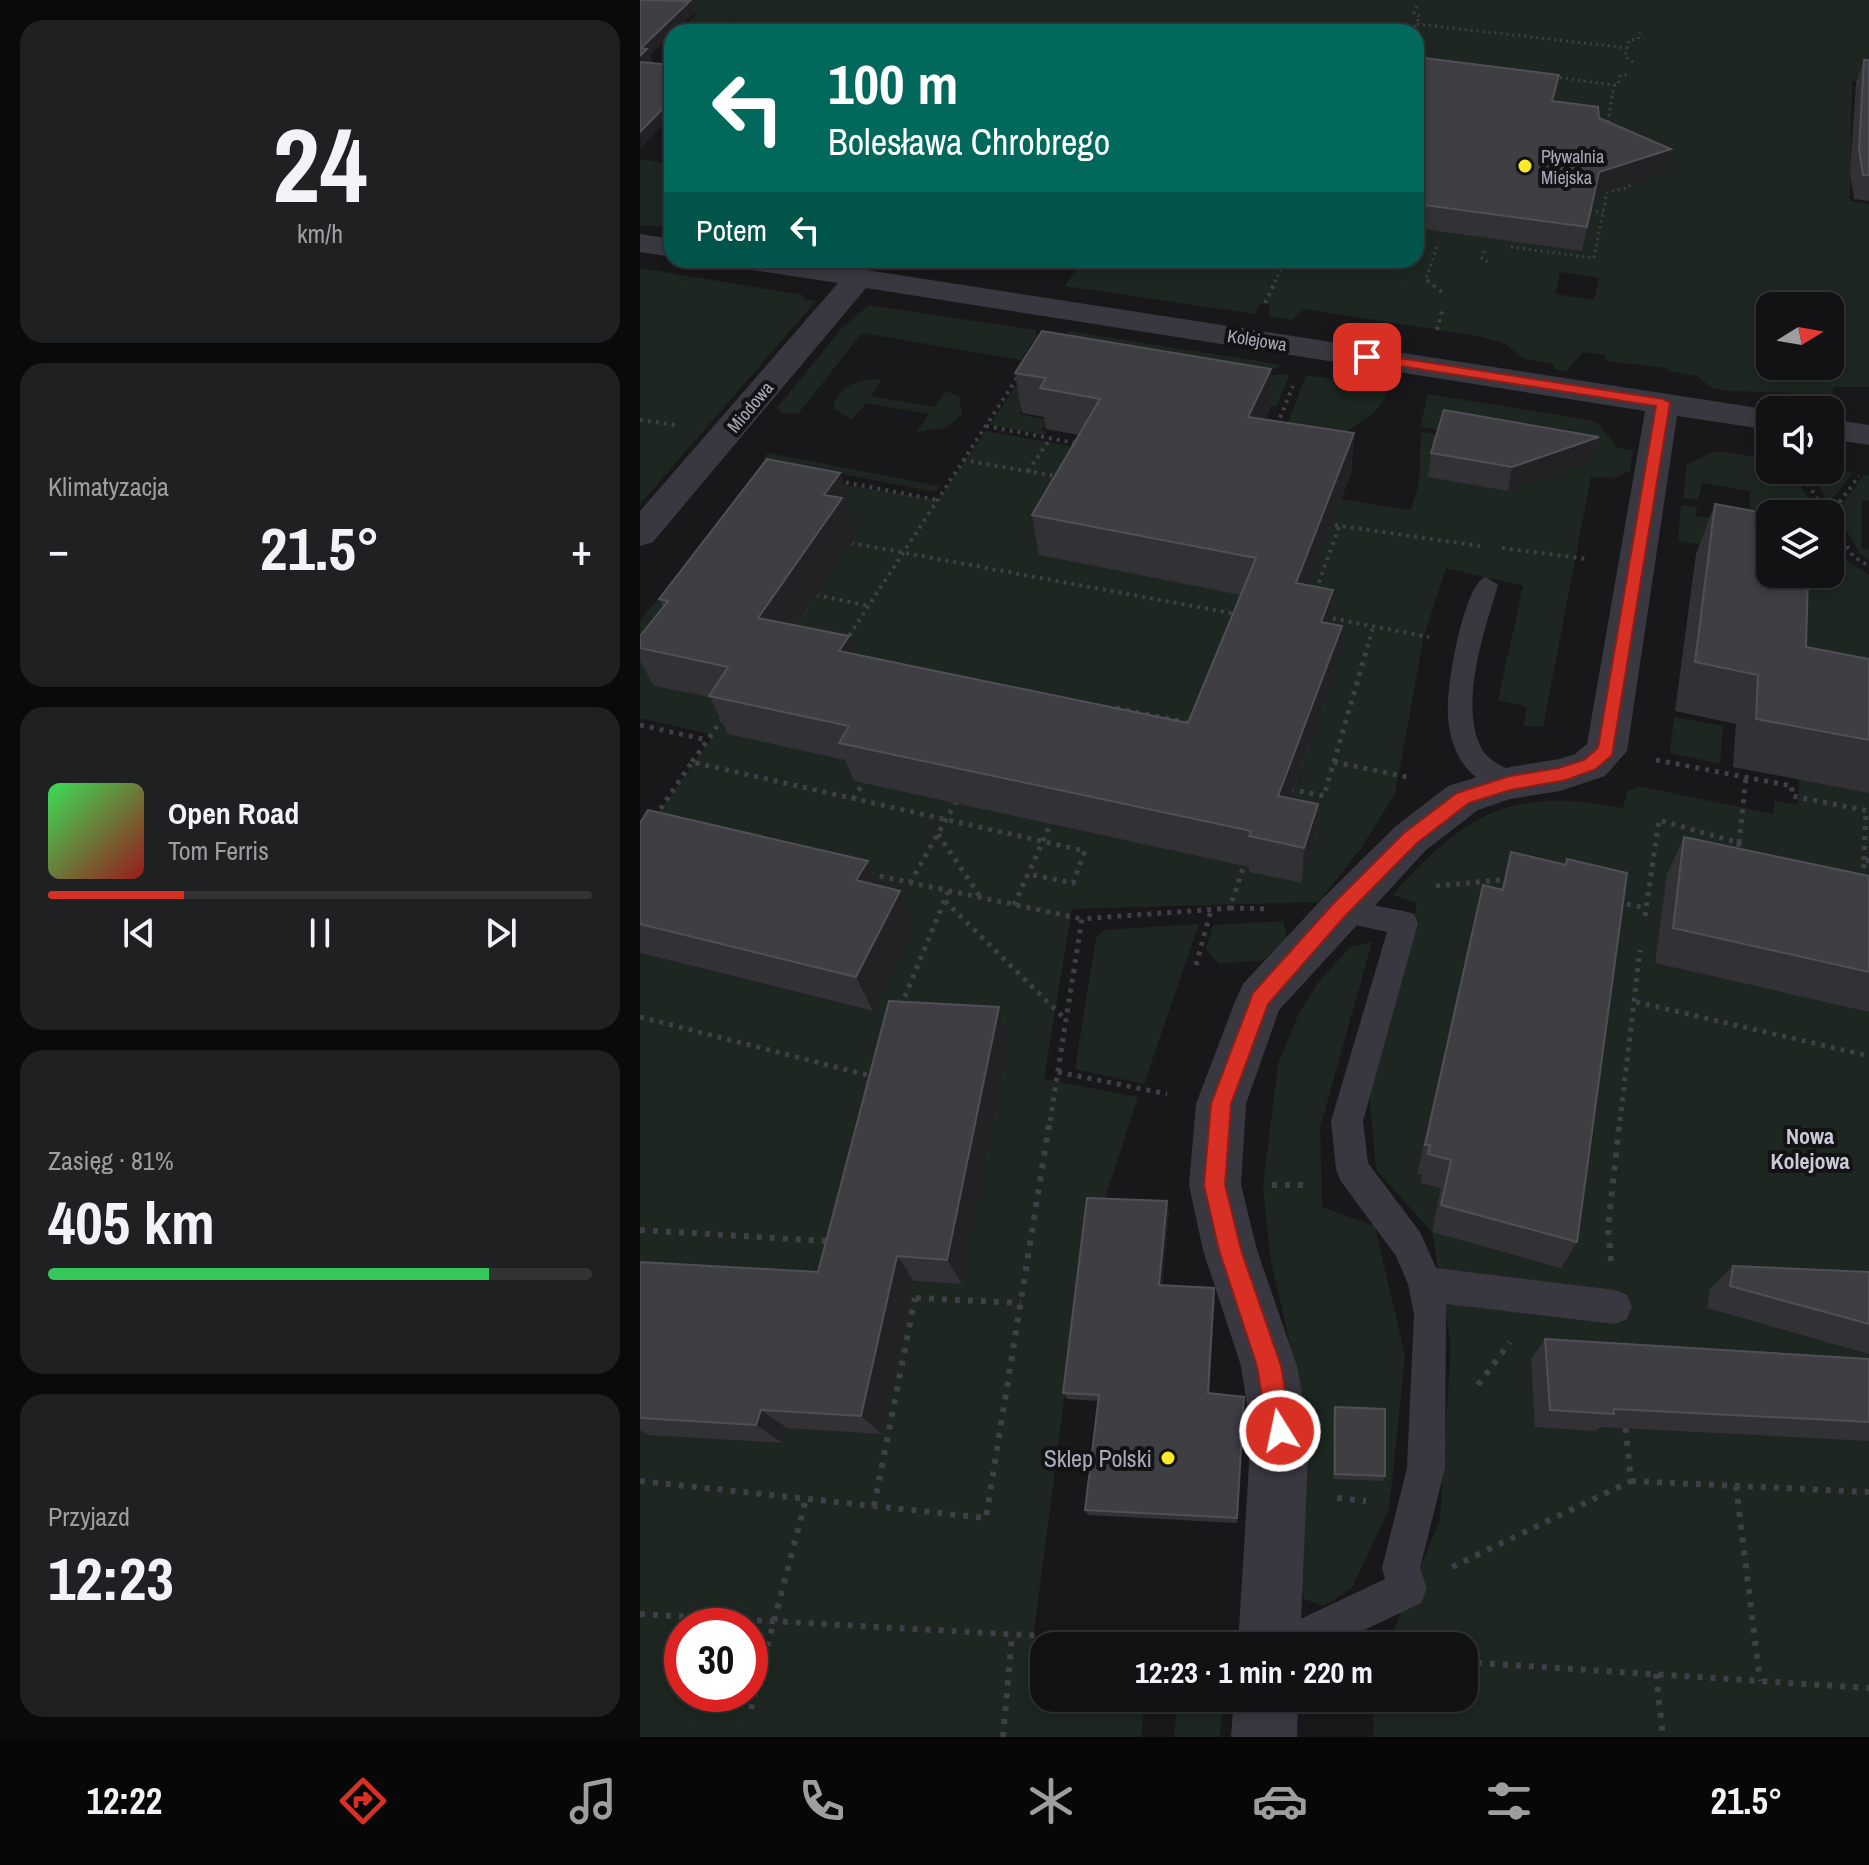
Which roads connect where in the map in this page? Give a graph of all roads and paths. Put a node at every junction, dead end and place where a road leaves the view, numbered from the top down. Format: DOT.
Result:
graph roads {
  1 [pos="1417,6"];
  2 [pos="1417,24"];
  3 [pos="1424,25"];
  4 [pos="1640,32"];
  5 [pos="1627,48"];
  6 [pos="1633,62"];
  7 [pos="1630,74"];
  8 [pos="1547,76"];
  9 [pos="1614,85"];
  10 [pos="1594,128"];
  11 [pos="1607,130"];
  12 [pos="1613,137"];
  13 [pos="1640,172"];
  14 [pos="1575,208"];
  15 [pos="1603,212"];
  16 [pos="1438,244"];
  17 [pos="1511,247"];
  18 [pos="1484,251"];
  19 [pos="1489,263"];
  20 [pos="796,268"];
  21 [pos="1281,268"];
  22 [pos="859,278"];
  23 [pos="1272,289"];
  24 [pos="1443,293"];
  25 [pos="1020,374"];
  26 [pos="1663,403"];
  27 [pos="1283,411"];
  28 [pos="1756,418"];
  29 [pos="986,426"];
  30 [pos="1844,431"];
  31 [pos="1869,435"];
  32 [pos="1271,437"];
  33 [pos="1050,439"];
  34 [pos="1094,446"];
  35 [pos="963,460"];
  36 [pos="1028,471"];
  37 [pos="1862,471"];
  38 [pos="831,479"];
  39 [pos="1074,479"];
  40 [pos="938,500"];
  41 [pos="1841,500"];
  42 [pos="1325,524"];
  43 [pos="1339,527"];
  44 [pos="640,534"];
  45 [pos="1844,541"];
  46 [pos="851,543"];
  47 [pos="902,553"];
  48 [pos="1635,566"];
  49 [pos="1869,566"];
  50 [pos="1486,585"];
  51 [pos="816,595"];
  52 [pos="1313,599"];
  53 [pos="1241,602"];
  54 [pos="869,606"];
  55 [pos="1321,616"];
  56 [pos="1373,627"];
  57 [pos="1469,645"];
  58 [pos="838,652"];
  59 [pos="1110,707"];
  60 [pos="725,715"];
  61 [pos="640,725"];
  62 [pos="1180,736"];
  63 [pos="707,740"];
  64 [pos="1606,751"];
  65 [pos="692,762"];
  66 [pos="1334,762"];
  67 [pos="1399,776"];
  68 [pos="1746,777"];
  69 [pos="1792,777"];
  70 [pos="864,782"];
  71 [pos="1510,783"];
  72 [pos="1792,786"];
  73 [pos="1283,788"];
  74 [pos="853,799"];
  75 [pos="956,802"];
  76 [pos="1867,810"];
  77 [pos="946,820"];
  78 [pos="1051,823"];
  79 [pos="667,824"];
  80 [pos="938,834"];
  81 [pos="1043,841"];
  82 [pos="1739,843"];
  83 [pos="1247,854"];
  84 [pos="1738,858"];
  85 [pos="1867,861"];
  86 [pos="864,872"];
  87 [pos="1028,874"];
  88 [pos="1519,881"];
  89 [pos="910,883"];
  90 [pos="1863,886"];
  91 [pos="948,892"];
  92 [pos="981,898"];
  93 [pos="1604,899"];
  94 [pos="945,901"];
  95 [pos="1014,905"];
  96 [pos="1646,908"];
  97 [pos="1211,910"];
  98 [pos="1339,911"];
  99 [pos="1645,916"];
  100 [pos="1082,919"];
  101 [pos="1404,923"];
  102 [pos="1640,950"];
  103 [pos="1196,965"];
  104 [pos="640,1017"];
  105 [pos="896,1018"];
  106 [pos="1066,1020"];
  107 [pos="1869,1056"];
  108 [pos="878,1062"];
  109 [pos="1058,1072"];
  110 [pos="871,1076"];
  111 [pos="867,1091"];
  112 [pos="1221,1104"];
  113 [pos="1215,1185"];
  114 [pos="1365,1185"];
  115 [pos="831,1226"];
  116 [pos="640,1230"];
  117 [pos="827,1241"];
  118 [pos="825,1254"];
  119 [pos="1425,1284"];
  120 [pos="1554,1300"];
  121 [pos="1021,1303"];
  122 [pos="1615,1307"];
  123 [pos="1477,1387"];
  124 [pos="640,1481"];
  125 [pos="1631,1481"];
  126 [pos="1736,1486"];
  127 [pos="1276,1491"];
  128 [pos="1869,1492"];
  129 [pos="806,1499"];
  130 [pos="874,1506"];
  131 [pos="1415,1506"];
  132 [pos="640,1614"];
  133 [pos="773,1622"];
  134 [pos="1270,1632"];
  135 [pos="1316,1632"];
  136 [pos="1012,1635"];
  137 [pos="1030,1636"];
  138 [pos="768,1642"];
  139 [pos="1478,1663"];
  140 [pos="1656,1674"];
  141 [pos="1760,1681"];
  142 [pos="1869,1688"];
  143 [pos="1265,1712"];
  144 [pos="1003,1737"];
  145 [pos="1264,1737"];
  146 [pos="1663,1737"];
  1 -- 2 [label="path"];
  3 -- 5 [label="path"];
  4 -- 5 [label="path"];
  5 -- 6 [label="path"];
  7 -- 9 [label="path"];
  8 -- 9 [label="path"];
  9 -- 11 [label="path"];
  10 -- 11 [label="path"];
  11 -- 12 [label="path"];
  13 -- 15 [label="path"];
  14 -- 15 [label="path"];
  15 -- 17 [label="path"];
  16 -- 24 [label="path"];
  18 -- 19 [label="path"];
  20 -- 22 [label="street, Kolejowa"];
  21 -- 23 [label="path"];
  22 -- 26 [label="street, Kolejowa"];
  22 -- 44 [label="street, Miodowa"];
  25 -- 29 [label="path"];
  26 -- 28 [label="street, Kolejowa"];
  26 -- 48 [label="street"];
  27 -- 32 [label="path"];
  29 -- 33 [label="path"];
  29 -- 35 [label="path"];
  30 -- 31 [label="street"];
  33 -- 34 [label="path"];
  33 -- 36 [label="path"];
  35 -- 36 [label="path"];
  35 -- 40 [label="path"];
  36 -- 39 [label="path"];
  37 -- 41 [label="path"];
  38 -- 40 [label="path"];
  40 -- 47 [label="path"];
  42 -- 43 [label="path"];
  43 -- 48 [label="path"];
  43 -- 52 [label="path"];
  45 -- 49 [label="path"];
  46 -- 47 [label="path"];
  47 -- 53 [label="path"];
  47 -- 54 [label="path"];
  48 -- 64 [label="street"];
  50 -- 57 [label="lane"];
  51 -- 54 [label="path"];
  54 -- 58 [label="path"];
  55 -- 56 [label="path"];
  56 -- 57 [label="path"];
  56 -- 66 [label="path"];
  57 -- 71 [label="lane"];
  59 -- 62 [label="path"];
  60 -- 63 [label="path"];
  61 -- 63 [label="path"];
  63 -- 65 [label="path"];
  64 -- 68 [label="path"];
  64 -- 71 [label="street"];
  65 -- 74 [label="path"];
  65 -- 79 [label="path"];
  66 -- 67 [label="path"];
  66 -- 73 [label="path"];
  68 -- 72 [label="path"];
  68 -- 82 [label="path"];
  69 -- 72 [label="path"];
  70 -- 74 [label="path"];
  71 -- 98 [label="street"];
  72 -- 76 [label="path"];
  74 -- 77 [label="path"];
  75 -- 77 [label="path"];
  76 -- 85 [label="path"];
  77 -- 80 [label="path"];
  77 -- 81 [label="path"];
  78 -- 81 [label="path"];
  80 -- 89 [label="path"];
  80 -- 92 [label="path"];
  81 -- 87 [label="path"];
  81 -- 87 [label="path"];
  82 -- 84 [label="path"];
  82 -- 96 [label="path"];
  83 -- 97 [label="path"];
  85 -- 90 [label="path"];
  86 -- 89 [label="path"];
  87 -- 95 [label="path"];
  88 -- 101 [label="path"];
  89 -- 91 [label="path"];
  91 -- 92 [label="path"];
  91 -- 94 [label="path"];
  92 -- 95 [label="path"];
  93 -- 96 [label="path"];
  94 -- 105 [label="path"];
  94 -- 106 [label="path"];
  95 -- 100 [label="path"];
  96 -- 99 [label="path"];
  97 -- 100 [label="path"];
  97 -- 103 [label="path"];
  98 -- 101 [label="lane"];
  98 -- 112 [label="street"];
  100 -- 106 [label="path"];
  101 -- 114 [label="lane"];
  102 -- 107 [label="path"];
  104 -- 110 [label="path"];
  106 -- 109 [label="path"];
  108 -- 110 [label="path"];
  109 -- 112 [label="path"];
  109 -- 121 [label="path"];
  110 -- 111 [label="path"];
  112 -- 113 [label="street"];
  113 -- 114 [label="path"];
  113 -- 127 [label="street"];
  114 -- 119 [label="lane"];
  115 -- 117 [label="path"];
  116 -- 117 [label="path"];
  117 -- 118 [label="path"];
  119 -- 120 [label="lane"];
  119 -- 131 [label="lane"];
  120 -- 122 [label="lane"];
  120 -- 123 [label="path"];
  121 -- 130 [label="path"];
  121 -- 130 [label="path"];
  124 -- 129 [label="path"];
  125 -- 126 [label="path"];
  126 -- 128 [label="path"];
  126 -- 141 [label="path"];
  127 -- 131 [label="path"];
  127 -- 134 [label="street"];
  129 -- 130 [label="path"];
  129 -- 133 [label="path"];
  131 -- 135 [label="lane"];
  132 -- 133 [label="path"];
  133 -- 136 [label="path"];
  133 -- 138 [label="path"];
  136 -- 137 [label="path"];
  136 -- 144 [label="path"];
  139 -- 140 [label="path"];
  140 -- 141 [label="path"];
  140 -- 146 [label="path"];
  141 -- 142 [label="path"];
  143 -- 145 [label="street"];
}
